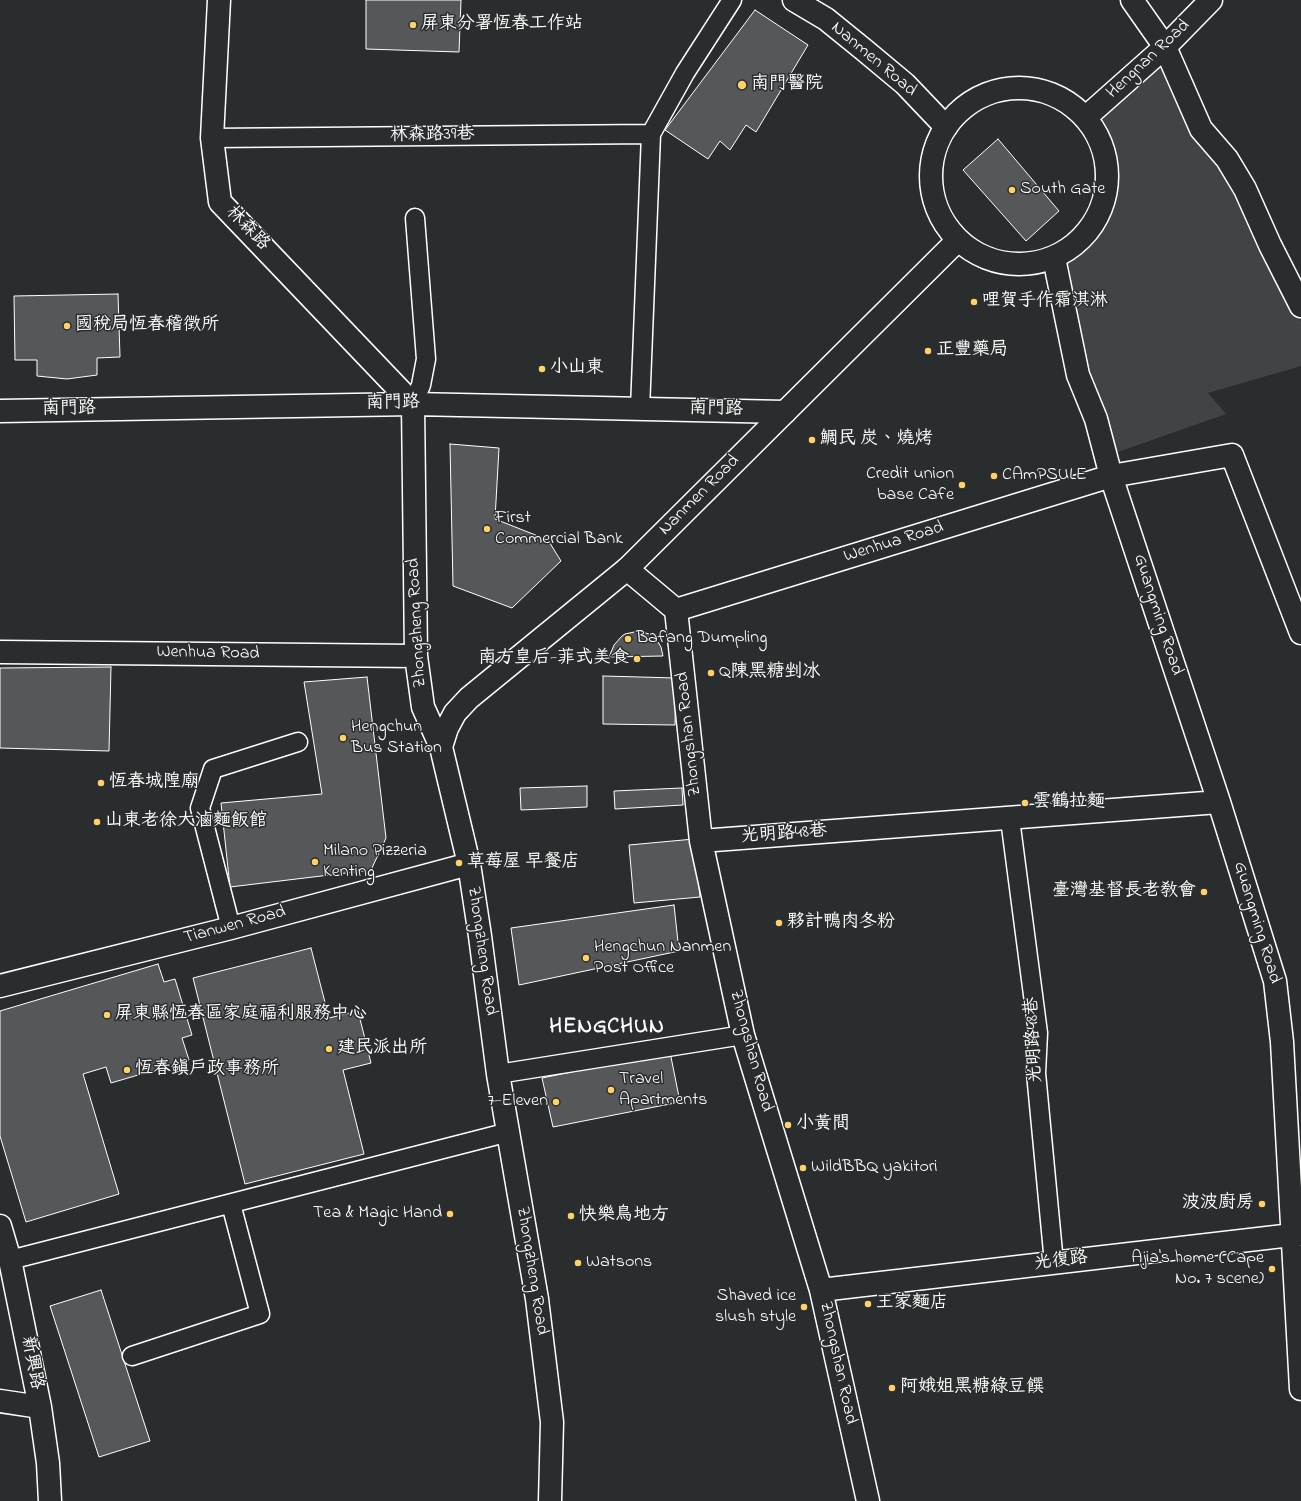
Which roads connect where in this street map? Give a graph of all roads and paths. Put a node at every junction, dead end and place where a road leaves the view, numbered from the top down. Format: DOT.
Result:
graph roads {
  1 [pos="219,0"];
  2 [pos="732,0"];
  3 [pos="794,0"];
  4 [pos="1132,0"];
  5 [pos="1211,0"];
  6 [pos="1165,47"];
  7 [pos="1086,118"];
  8 [pos="946,127"];
  9 [pos="651,134"];
  10 [pos="212,138"];
  11 [pos="415,218"];
  12 [pos="958,240"];
  13 [pos="1054,258"];
  14 [pos="1301,306"];
  15 [pos="413,404"];
  16 [pos="640,409"];
  17 [pos="0,411"];
  18 [pos="785,412"];
  19 [pos="1111,476"];
  20 [pos="627,569"];
  21 [pos="676,610"];
  22 [pos="1301,633"];
  23 [pos="0,652"];
  24 [pos="416,656"];
  25 [pos="298,742"];
  26 [pos="441,747"];
  27 [pos="1219,802"];
  28 [pos="1010,819"];
  29 [pos="701,841"];
  30 [pos="469,864"];
  31 [pos="231,928"];
  32 [pos="0,986"];
  33 [pos="743,1035"];
  34 [pos="498,1074"];
  35 [pos="508,1132"];
  36 [pos="231,1204"];
  37 [pos="0,1226"];
  38 [pos="1297,1234"];
  39 [pos="10,1260"];
  40 [pos="1054,1263"];
  41 [pos="821,1290"];
  42 [pos="132,1356"];
  43 [pos="1301,1389"];
  44 [pos="0,1402"];
  45 [pos="40,1407"];
  46 [pos="50,1501"];
  47 [pos="550,1501"];
  48 [pos="868,1501"];
  1 -- 10 [label="street, 林森路"];
  2 -- 9 [label="lane"];
  3 -- 8 [label="street, Nanmen Road"];
  4 -- 6 [label="street"];
  5 -- 6 [label="street, Hengnan Road"];
  6 -- 7 [label="street, Hengnan Road"];
  6 -- 14 [label="street"];
  7 -- 8 [label="street"];
  7 -- 13 [label="street"];
  8 -- 12 [label="street"];
  9 -- 10 [label="lane, 林森路39巷"];
  9 -- 16 [label="lane"];
  10 -- 15 [label="street, 林森路"];
  11 -- 15 [label="lane"];
  12 -- 13 [label="street"];
  12 -- 18 [label="street, Nanmen Road"];
  13 -- 19 [label="street, Guangming Road"];
  15 -- 16 [label="street, 南門路"];
  15 -- 17 [label="street, 南門路"];
  15 -- 24 [label="street, Zhongzheng Road"];
  16 -- 18 [label="street, 南門路"];
  18 -- 20 [label="street, Nanmen Road"];
  19 -- 21 [label="street, Wenhua Road"];
  19 -- 22 [label="street"];
  19 -- 27 [label="street, Guangming Road"];
  20 -- 21 [label="street"];
  20 -- 26 [label="street, Nanmen Road"];
  21 -- 29 [label="street, Zhongshan Road"];
  23 -- 24 [label="street, Wenhua Road"];
  24 -- 26 [label="street, Zhongzheng Road"];
  25 -- 31 [label="lane"];
  26 -- 30 [label="street, Zhongzheng Road"];
  27 -- 28 [label="street, 光明路48巷"];
  27 -- 38 [label="street, Guangming Road"];
  28 -- 29 [label="street, 光明路48巷"];
  28 -- 40 [label="lane, 光明路48巷"];
  29 -- 33 [label="street, Zhongshan Road"];
  30 -- 31 [label="street, Tianwen Road"];
  30 -- 34 [label="street, Zhongzheng Road"];
  31 -- 32 [label="street, Tianwen Road"];
  33 -- 34 [label="lane"];
  33 -- 41 [label="street, Zhongshan Road"];
  34 -- 35 [label="street, Zhongzheng Road"];
  35 -- 36 [label="lane"];
  35 -- 47 [label="street, Zhongzheng Road"];
  36 -- 39 [label="lane"];
  36 -- 42 [label="lane"];
  37 -- 39 [label="street, 新興路"];
  38 -- 40 [label="street, 光復路"];
  38 -- 43 [label="street, Guangming Road"];
  39 -- 45 [label="street, 新興路"];
  40 -- 41 [label="street, 光復路"];
  41 -- 48 [label="street, Zhongshan Road"];
  44 -- 45 [label="street"];
  45 -- 46 [label="street, 新興路"];
}
